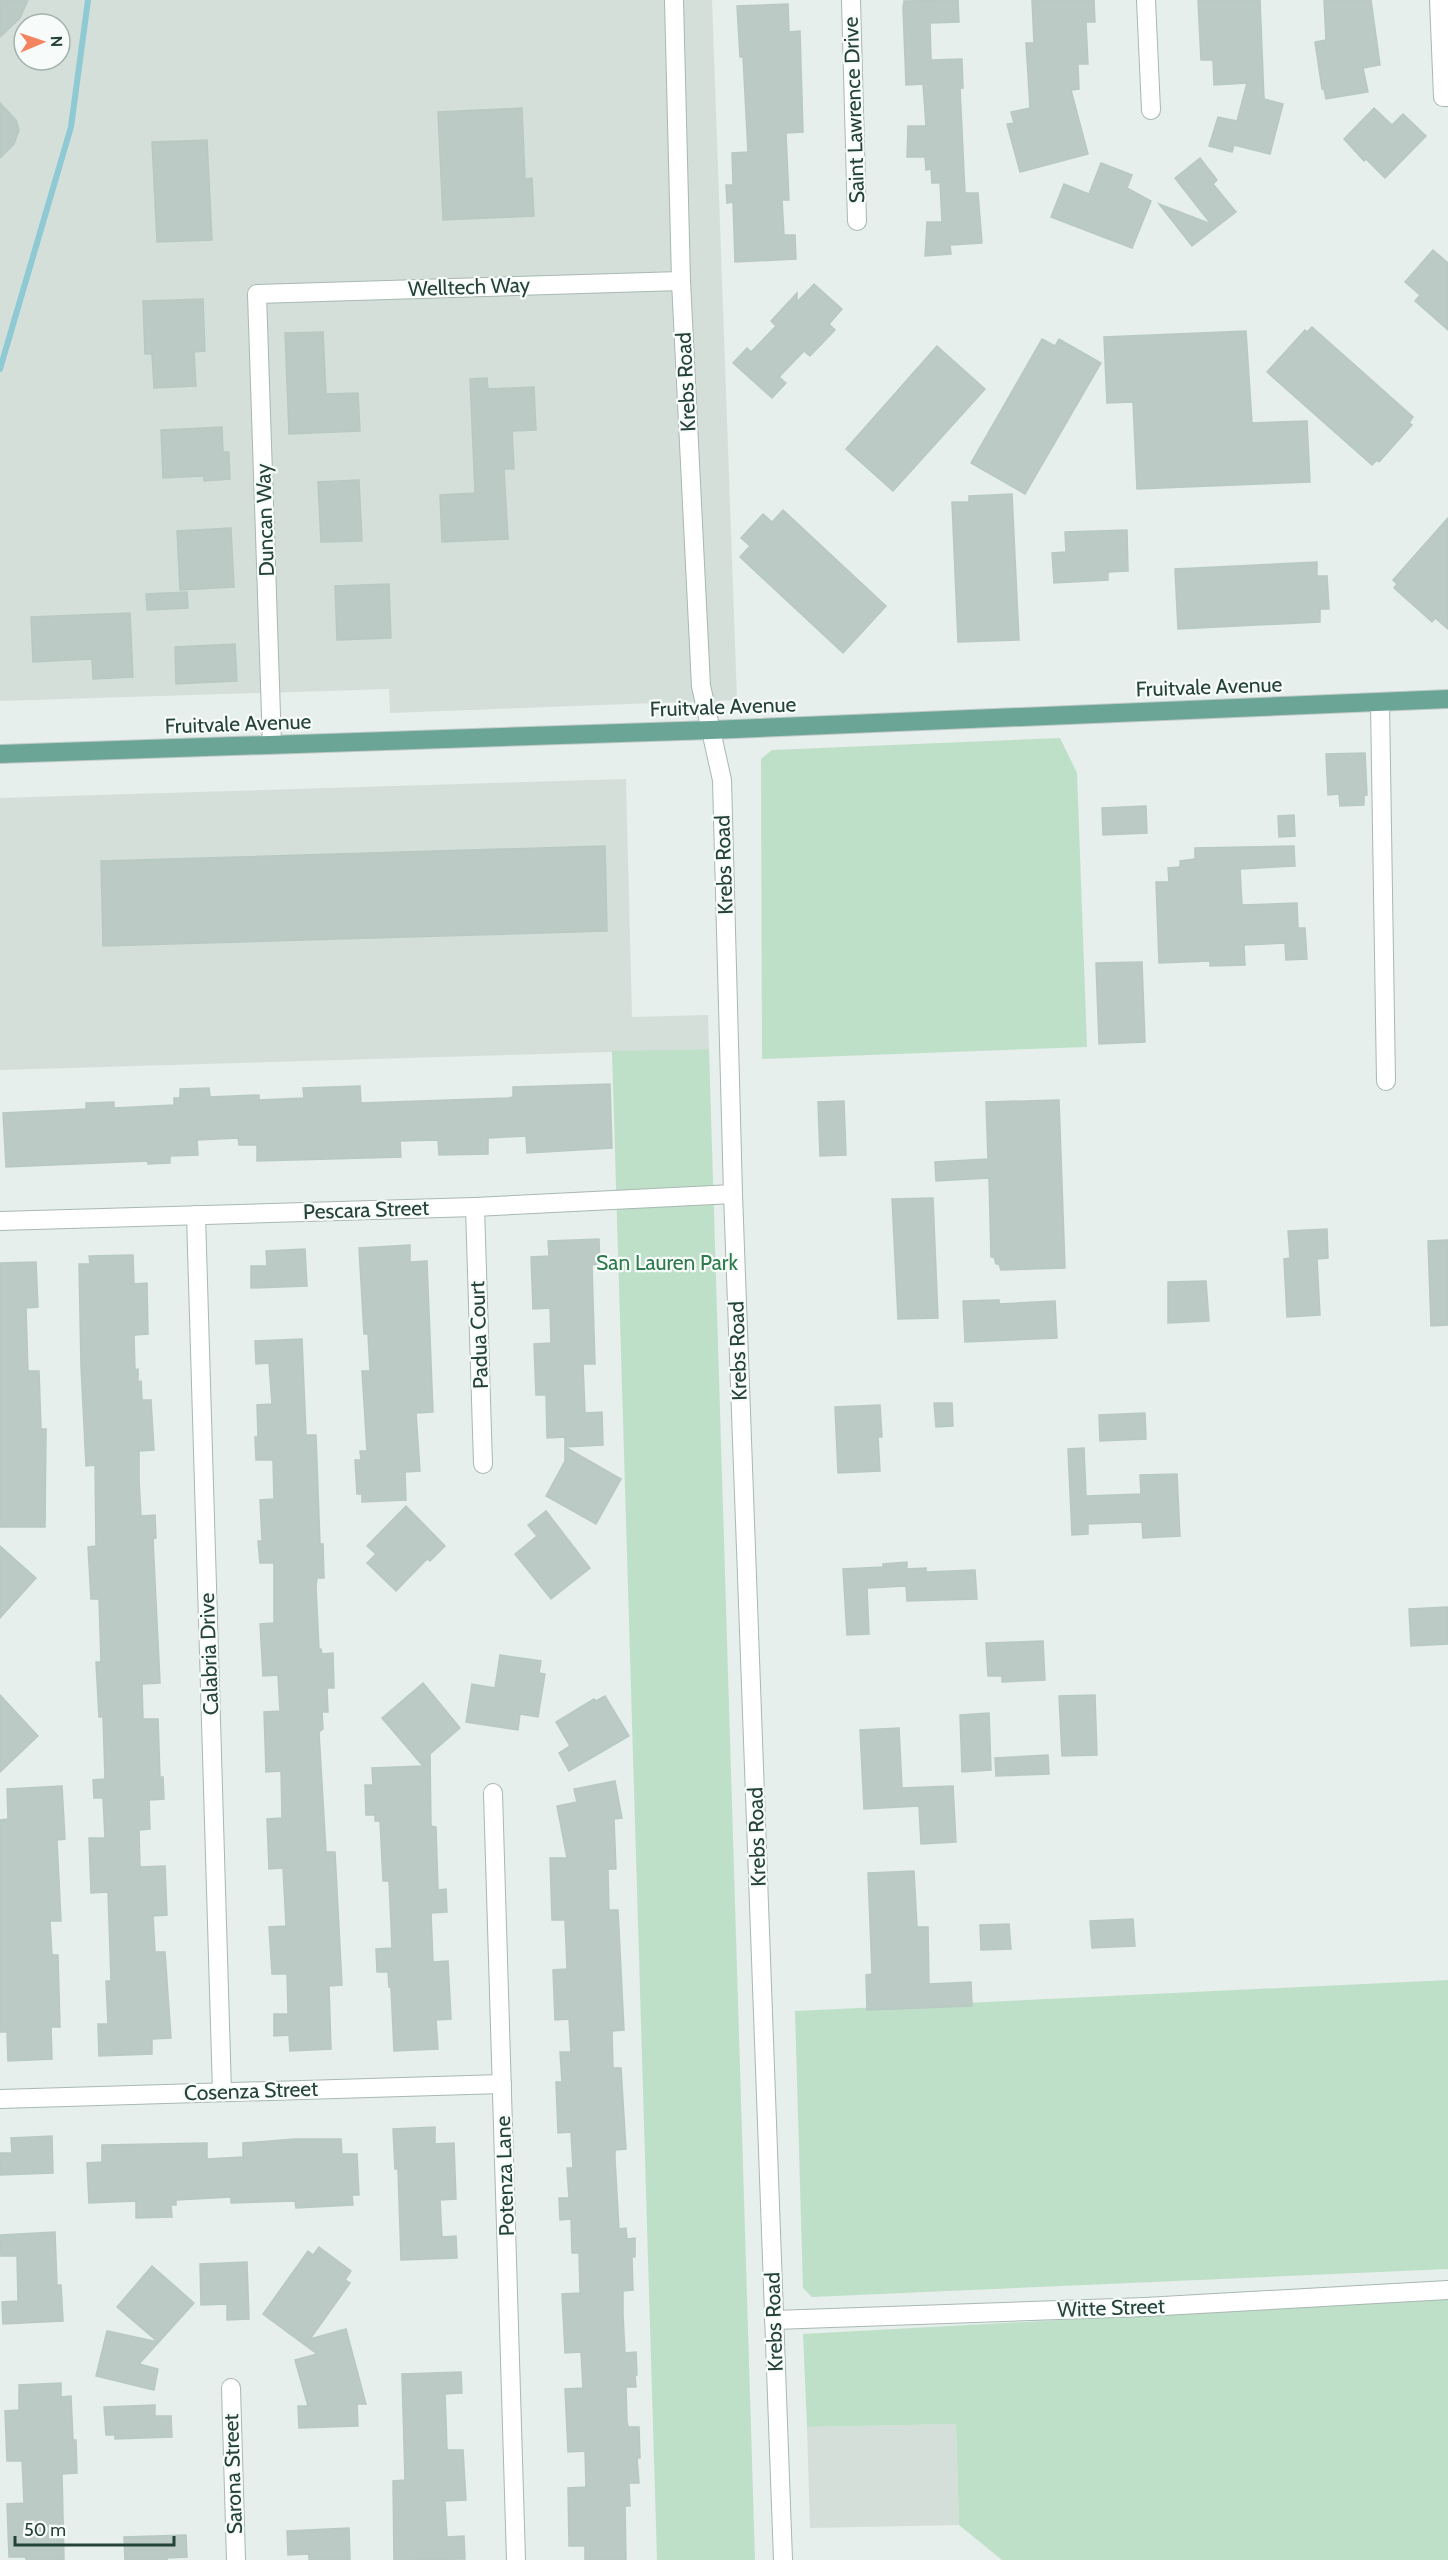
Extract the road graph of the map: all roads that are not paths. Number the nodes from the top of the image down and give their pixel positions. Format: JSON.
{"nodes":[{"id":1,"x":674,"y":0,"type":"edge"},
{"id":2,"x":851,"y":0,"type":"edge"},
{"id":3,"x":1146,"y":0,"type":"edge"},
{"id":4,"x":1439,"y":0,"type":"edge"},
{"id":5,"x":1446,"y":97,"type":"edge"},
{"id":6,"x":1151,"y":110,"type":"dead end"},
{"id":7,"x":857,"y":221,"type":"dead end"},
{"id":8,"x":681,"y":281,"type":"junction"},
{"id":9,"x":257,"y":294,"type":"joint"},
{"id":10,"x":1448,"y":699,"type":"edge"},
{"id":11,"x":1380,"y":703,"type":"junction"},
{"id":12,"x":711,"y":730,"type":"junction"},
{"id":13,"x":272,"y":746,"type":"junction"},
{"id":14,"x":0,"y":754,"type":"edge"},
{"id":15,"x":1386,"y":1081,"type":"dead end"},
{"id":16,"x":733,"y":1194,"type":"junction"},
{"id":17,"x":476,"y":1207,"type":"junction"},
{"id":18,"x":195,"y":1215,"type":"junction"},
{"id":19,"x":0,"y":1221,"type":"edge"},
{"id":20,"x":483,"y":1464,"type":"dead end"},
{"id":21,"x":493,"y":1793,"type":"dead end"},
{"id":22,"x":502,"y":2084,"type":"junction"},
{"id":23,"x":222,"y":2092,"type":"junction"},
{"id":24,"x":0,"y":2099,"type":"edge"},
{"id":25,"x":1448,"y":2290,"type":"edge"},
{"id":26,"x":774,"y":2320,"type":"junction"},
{"id":27,"x":231,"y":2388,"type":"dead end"},
{"id":28,"x":236,"y":2560,"type":"edge"},
{"id":29,"x":516,"y":2560,"type":"edge"},
{"id":30,"x":783,"y":2560,"type":"edge"}],
"edges":[{"from":1,"to":8,"type":"street","name":"Krebs Road"},
{"from":2,"to":7,"type":"street","name":"Saint Lawrence Drive"},
{"from":3,"to":6,"type":"street"},
{"from":4,"to":5,"type":"street"},
{"from":8,"to":9,"type":"street","name":"Welltech Way"},
{"from":8,"to":12,"type":"street","name":"Krebs Road"},
{"from":9,"to":13,"type":"street","name":"Duncan Way"},
{"from":10,"to":11,"type":"main road","name":"Fruitvale Avenue"},
{"from":11,"to":12,"type":"main road","name":"Fruitvale Avenue"},
{"from":11,"to":15,"type":"street"},
{"from":12,"to":13,"type":"main road","name":"Fruitvale Avenue"},
{"from":12,"to":16,"type":"street","name":"Krebs Road"},
{"from":13,"to":14,"type":"main road","name":"Fruitvale Avenue"},
{"from":16,"to":17,"type":"street","name":"Pescara Street"},
{"from":16,"to":26,"type":"street","name":"Krebs Road"},
{"from":17,"to":18,"type":"street","name":"Pescara Street"},
{"from":17,"to":20,"type":"street","name":"Padua Court"},
{"from":18,"to":19,"type":"street","name":"Pescara Street"},
{"from":18,"to":23,"type":"street","name":"Calabria Drive"},
{"from":21,"to":22,"type":"street","name":"Potenza Lane"},
{"from":22,"to":23,"type":"street","name":"Cosenza Street"},
{"from":22,"to":29,"type":"street","name":"Potenza Lane"},
{"from":23,"to":24,"type":"street","name":"Cosenza Street"},
{"from":25,"to":26,"type":"street","name":"Witte Street"},
{"from":26,"to":30,"type":"street","name":"Krebs Road"},
{"from":27,"to":28,"type":"street","name":"Sarona Street"}]}
